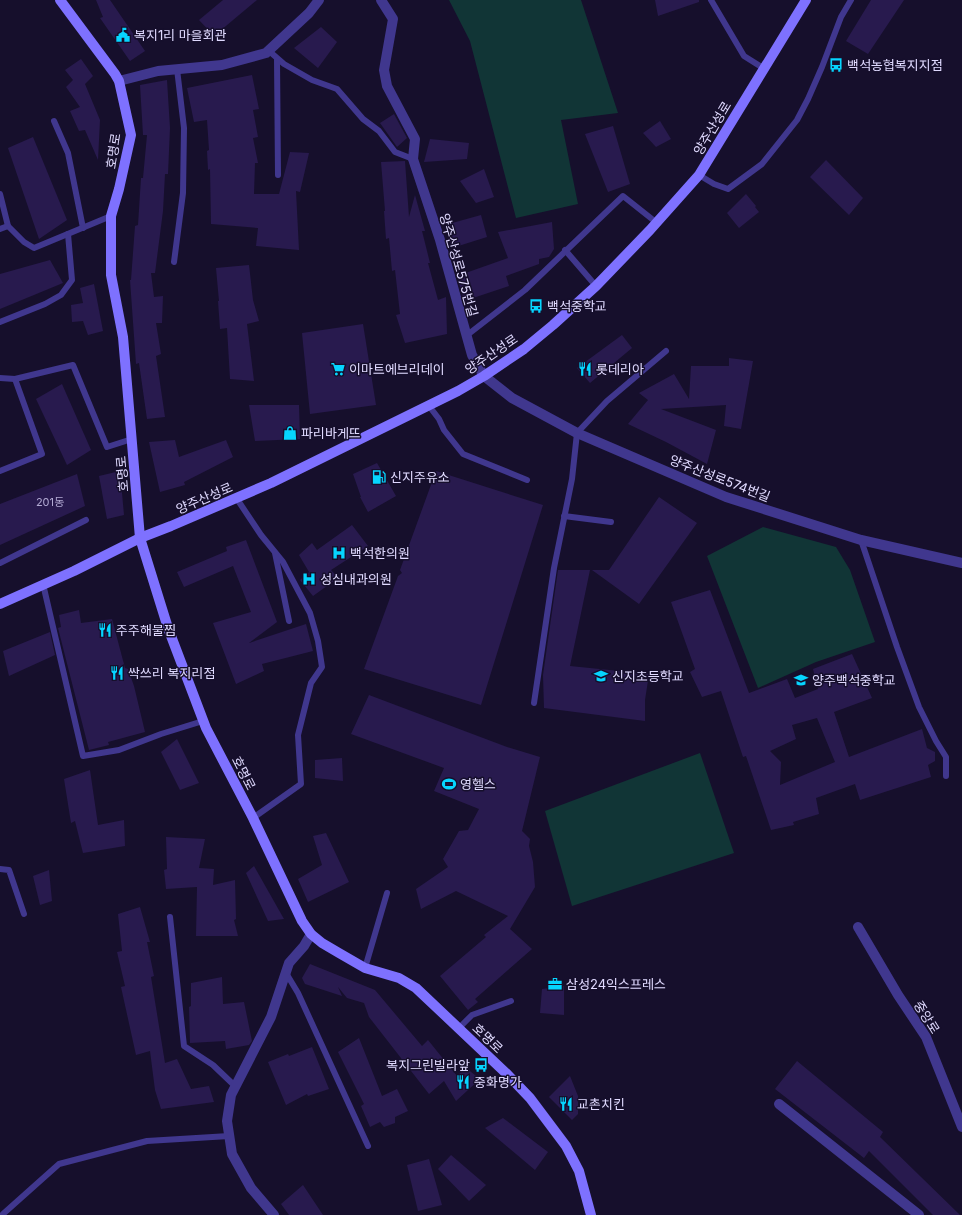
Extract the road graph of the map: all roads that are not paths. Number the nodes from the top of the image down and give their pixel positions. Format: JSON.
{"nodes":[{"id":1,"x":60,"y":0,"type":"edge"},
{"id":2,"x":319,"y":0,"type":"edge"},
{"id":3,"x":381,"y":0,"type":"edge"},
{"id":4,"x":711,"y":0,"type":"edge"},
{"id":5,"x":806,"y":0,"type":"edge"},
{"id":6,"x":851,"y":0,"type":"edge"},
{"id":7,"x":269,"y":50,"type":"junction"},
{"id":8,"x":277,"y":59,"type":"junction"},
{"id":9,"x":763,"y":68,"type":"junction"},
{"id":10,"x":177,"y":69,"type":"junction"},
{"id":11,"x":118,"y":81,"type":"junction"},
{"id":12,"x":54,"y":121,"type":"dead end"},
{"id":13,"x":413,"y":159,"type":"junction"},
{"id":14,"x":278,"y":175,"type":"dead end"},
{"id":15,"x":699,"y":175,"type":"junction"},
{"id":16,"x":0,"y":194,"type":"edge"},
{"id":17,"x":111,"y":216,"type":"junction"},
{"id":18,"x":657,"y":223,"type":"junction"},
{"id":19,"x":8,"y":226,"type":"junction"},
{"id":20,"x":83,"y":228,"type":"junction"},
{"id":21,"x":0,"y":229,"type":"edge"},
{"id":22,"x":68,"y":234,"type":"junction"},
{"id":23,"x":565,"y":250,"type":"junction"},
{"id":24,"x":174,"y":262,"type":"dead end"},
{"id":25,"x":596,"y":286,"type":"junction"},
{"id":26,"x":0,"y":322,"type":"edge"},
{"id":27,"x":466,"y":336,"type":"junction"},
{"id":28,"x":666,"y":351,"type":"dead end"},
{"id":29,"x":484,"y":376,"type":"junction"},
{"id":30,"x":0,"y":378,"type":"edge"},
{"id":31,"x":15,"y":379,"type":"junction"},
{"id":32,"x":429,"y":406,"type":"junction"},
{"id":33,"x":577,"y":433,"type":"junction"},
{"id":34,"x":132,"y":439,"type":"junction"},
{"id":35,"x":0,"y":471,"type":"edge"},
{"id":36,"x":527,"y":480,"type":"dead end"},
{"id":37,"x":237,"y":499,"type":"junction"},
{"id":38,"x":564,"y":516,"type":"junction"},
{"id":39,"x":86,"y":520,"type":"dead end"},
{"id":40,"x":611,"y":522,"type":"dead end"},
{"id":41,"x":140,"y":538,"type":"junction"},
{"id":42,"x":861,"y":540,"type":"junction"},
{"id":43,"x":274,"y":551,"type":"junction"},
{"id":44,"x":0,"y":563,"type":"edge"},
{"id":45,"x":962,"y":563,"type":"edge"},
{"id":46,"x":43,"y":584,"type":"junction"},
{"id":47,"x":0,"y":604,"type":"edge"},
{"id":48,"x":289,"y":621,"type":"dead end"},
{"id":49,"x":534,"y":703,"type":"dead end"},
{"id":50,"x":203,"y":721,"type":"junction"},
{"id":51,"x":946,"y":776,"type":"dead end"},
{"id":52,"x":252,"y":818,"type":"junction"},
{"id":53,"x":0,"y":869,"type":"edge"},
{"id":54,"x":387,"y":893,"type":"dead end"},
{"id":55,"x":24,"y":914,"type":"dead end"},
{"id":56,"x":170,"y":916,"type":"dead end"},
{"id":57,"x":858,"y":927,"type":"dead end"},
{"id":58,"x":312,"y":934,"type":"junction"},
{"id":59,"x":365,"y":968,"type":"junction"},
{"id":60,"x":286,"y":973,"type":"junction"},
{"id":61,"x":511,"y":1001,"type":"dead end"},
{"id":62,"x":459,"y":1028,"type":"junction"},
{"id":63,"x":236,"y":1087,"type":"junction"},
{"id":64,"x":779,"y":1104,"type":"dead end"},
{"id":65,"x":962,"y":1127,"type":"edge"},
{"id":66,"x":229,"y":1136,"type":"junction"},
{"id":67,"x":368,"y":1146,"type":"dead end"},
{"id":68,"x":3,"y":1214,"type":"dead end"},
{"id":69,"x":274,"y":1215,"type":"edge"},
{"id":70,"x":592,"y":1215,"type":"edge"},
{"id":71,"x":919,"y":1215,"type":"edge"}],
"edges":[{"from":1,"to":11,"type":"street","name":"호명로"},
{"from":2,"to":7,"type":"street"},
{"from":3,"to":13,"type":"street","name":"양주산성로575번길"},
{"from":4,"to":9,"type":"lane"},
{"from":5,"to":9,"type":"street","name":"양주산성로"},
{"from":6,"to":15,"type":"lane"},
{"from":7,"to":8,"type":"lane"},
{"from":7,"to":10,"type":"street"},
{"from":8,"to":13,"type":"lane"},
{"from":8,"to":14,"type":"lane"},
{"from":9,"to":15,"type":"street","name":"양주산성로"},
{"from":10,"to":11,"type":"street"},
{"from":10,"to":24,"type":"lane"},
{"from":11,"to":17,"type":"street","name":"호명로"},
{"from":12,"to":20,"type":"lane"},
{"from":13,"to":27,"type":"street","name":"양주산성로575번길"},
{"from":15,"to":18,"type":"street","name":"양주산성로"},
{"from":16,"to":19,"type":"lane"},
{"from":17,"to":20,"type":"lane"},
{"from":17,"to":34,"type":"street","name":"호명로"},
{"from":18,"to":23,"type":"lane"},
{"from":18,"to":25,"type":"street","name":"양주산성로"},
{"from":19,"to":21,"type":"lane"},
{"from":19,"to":22,"type":"lane"},
{"from":20,"to":22,"type":"lane"},
{"from":22,"to":26,"type":"lane"},
{"from":23,"to":25,"type":"lane"},
{"from":23,"to":27,"type":"lane"},
{"from":25,"to":29,"type":"street","name":"양주산성로"},
{"from":27,"to":29,"type":"street","name":"양주산성로575번길"},
{"from":28,"to":33,"type":"lane"},
{"from":29,"to":32,"type":"street","name":"양주산성로"},
{"from":29,"to":33,"type":"street","name":"양주산성로574번길"},
{"from":30,"to":31,"type":"lane"},
{"from":31,"to":34,"type":"lane"},
{"from":31,"to":35,"type":"lane"},
{"from":32,"to":36,"type":"lane"},
{"from":32,"to":37,"type":"street","name":"양주산성로"},
{"from":33,"to":38,"type":"lane"},
{"from":33,"to":42,"type":"street","name":"양주산성로574번길"},
{"from":34,"to":41,"type":"street","name":"호명로"},
{"from":37,"to":41,"type":"street","name":"양주산성로"},
{"from":37,"to":43,"type":"lane"},
{"from":38,"to":40,"type":"lane"},
{"from":38,"to":49,"type":"lane"},
{"from":39,"to":44,"type":"lane"},
{"from":41,"to":46,"type":"street","name":"양주산성로"},
{"from":41,"to":50,"type":"street","name":"호명로"},
{"from":42,"to":45,"type":"street","name":"양주산성로574번길"},
{"from":42,"to":51,"type":"lane"},
{"from":43,"to":48,"type":"lane"},
{"from":43,"to":52,"type":"lane"},
{"from":46,"to":47,"type":"street","name":"양주산성로"},
{"from":46,"to":50,"type":"lane"},
{"from":50,"to":52,"type":"street","name":"호명로"},
{"from":52,"to":58,"type":"street","name":"호명로"},
{"from":53,"to":55,"type":"lane"},
{"from":54,"to":59,"type":"lane"},
{"from":56,"to":63,"type":"lane"},
{"from":57,"to":65,"type":"street","name":"중앙로"},
{"from":58,"to":59,"type":"street","name":"호명로"},
{"from":58,"to":60,"type":"street"},
{"from":59,"to":62,"type":"street","name":"호명로"},
{"from":60,"to":63,"type":"street"},
{"from":60,"to":67,"type":"lane"},
{"from":61,"to":62,"type":"lane"},
{"from":62,"to":70,"type":"street","name":"호명로"},
{"from":63,"to":66,"type":"street"},
{"from":64,"to":71,"type":"street"},
{"from":66,"to":68,"type":"lane"},
{"from":66,"to":69,"type":"street"}]}
